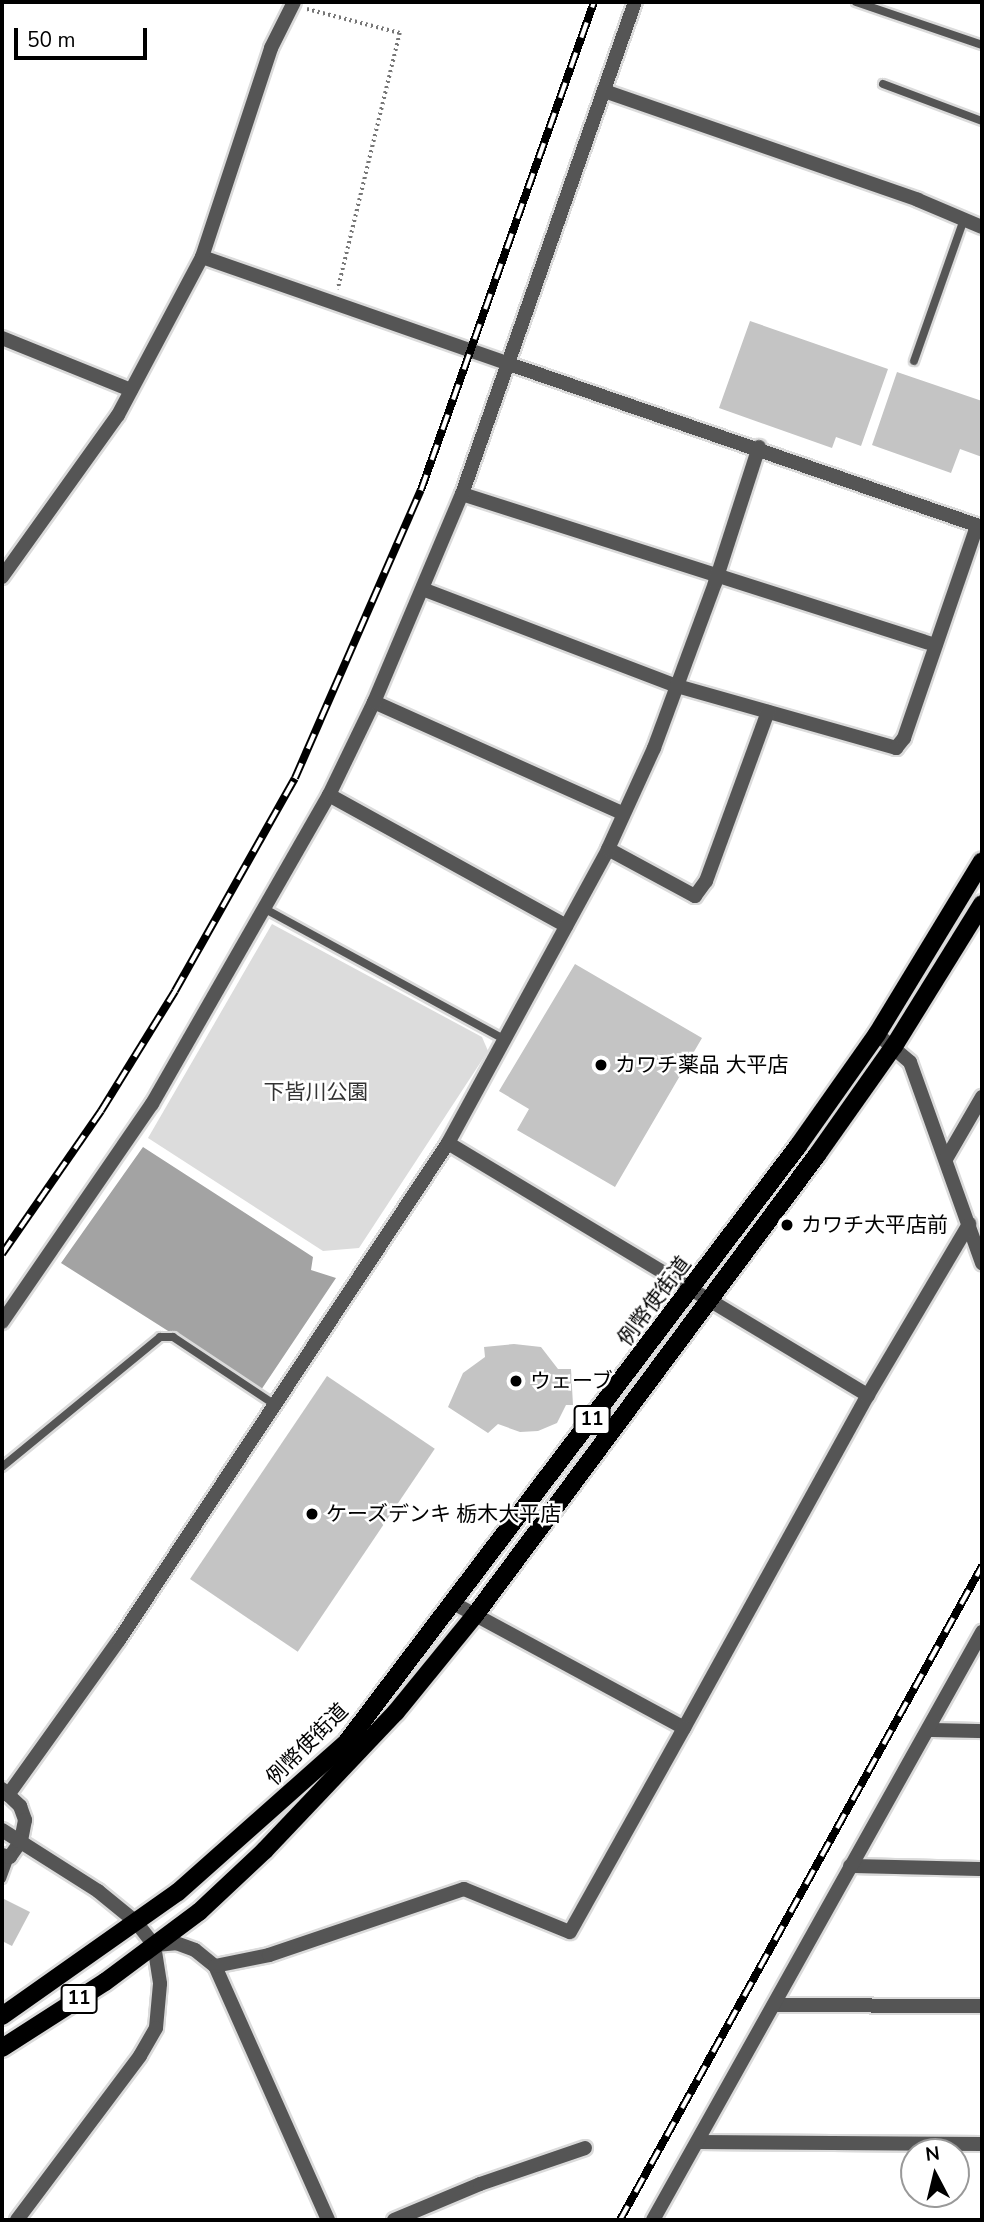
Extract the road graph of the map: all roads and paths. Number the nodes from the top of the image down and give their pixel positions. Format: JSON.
{"nodes":[{"id":1,"x":635,"y":2,"type":"edge"},
{"id":2,"x":856,"y":2,"type":"edge"},
{"id":3,"x":293,"y":3,"type":"edge"},
{"id":4,"x":982,"y":45,"type":"edge"},
{"id":5,"x":883,"y":84,"type":"dead end"},
{"id":6,"x":604,"y":90,"type":"junction"},
{"id":7,"x":982,"y":121,"type":"edge"},
{"id":8,"x":964,"y":219,"type":"junction"},
{"id":9,"x":982,"y":227,"type":"edge"},
{"id":10,"x":202,"y":257,"type":"junction"},
{"id":11,"x":335,"y":302,"type":"junction"},
{"id":12,"x":2,"y":338,"type":"edge"},
{"id":13,"x":914,"y":361,"type":"dead end"},
{"id":14,"x":509,"y":364,"type":"junction"},
{"id":15,"x":131,"y":390,"type":"junction"},
{"id":16,"x":759,"y":447,"type":"junction"},
{"id":17,"x":462,"y":494,"type":"junction"},
{"id":18,"x":980,"y":526,"type":"edge"},
{"id":19,"x":2,"y":577,"type":"edge"},
{"id":20,"x":717,"y":578,"type":"junction"},
{"id":21,"x":425,"y":590,"type":"junction"},
{"id":22,"x":936,"y":645,"type":"junction"},
{"id":23,"x":677,"y":686,"type":"junction"},
{"id":24,"x":374,"y":702,"type":"junction"},
{"id":25,"x":768,"y":712,"type":"junction"},
{"id":26,"x":329,"y":795,"type":"junction"},
{"id":27,"x":622,"y":813,"type":"junction"},
{"id":28,"x":608,"y":849,"type":"junction"},
{"id":29,"x":982,"y":862,"type":"edge"},
{"id":30,"x":982,"y":904,"type":"edge"},
{"id":31,"x":265,"y":909,"type":"junction"},
{"id":32,"x":566,"y":926,"type":"junction"},
{"id":33,"x":877,"y":1034,"type":"junction"},
{"id":34,"x":505,"y":1040,"type":"junction"},
{"id":35,"x":894,"y":1046,"type":"junction"},
{"id":36,"x":982,"y":1097,"type":"edge"},
{"id":37,"x":449,"y":1143,"type":"junction"},
{"id":38,"x":946,"y":1159,"type":"junction"},
{"id":39,"x":969,"y":1224,"type":"junction"},
{"id":40,"x":982,"y":1263,"type":"edge"},
{"id":41,"x":691,"y":1289,"type":"junction"},
{"id":42,"x":709,"y":1301,"type":"junction"},
{"id":43,"x":2,"y":1322,"type":"edge"},
{"id":44,"x":868,"y":1395,"type":"junction"},
{"id":45,"x":274,"y":1404,"type":"junction"},
{"id":46,"x":2,"y":1467,"type":"edge"},
{"id":47,"x":455,"y":1604,"type":"junction"},
{"id":48,"x":475,"y":1615,"type":"junction"},
{"id":49,"x":982,"y":1632,"type":"edge"},
{"id":50,"x":684,"y":1728,"type":"junction"},
{"id":51,"x":928,"y":1730,"type":"junction"},
{"id":52,"x":982,"y":1731,"type":"edge"},
{"id":53,"x":5,"y":1792,"type":"edge"},
{"id":54,"x":2,"y":1830,"type":"edge"},
{"id":55,"x":21,"y":1841,"type":"junction"},
{"id":56,"x":6,"y":1856,"type":"edge"},
{"id":57,"x":850,"y":1866,"type":"junction"},
{"id":58,"x":982,"y":1868,"type":"edge"},
{"id":59,"x":2,"y":1879,"type":"edge"},
{"id":60,"x":136,"y":1922,"type":"junction"},
{"id":61,"x":154,"y":1945,"type":"junction"},
{"id":62,"x":215,"y":1966,"type":"junction"},
{"id":63,"x":774,"y":2005,"type":"junction"},
{"id":64,"x":982,"y":2006,"type":"edge"},
{"id":65,"x":2,"y":2016,"type":"edge"},
{"id":66,"x":2,"y":2048,"type":"edge"},
{"id":67,"x":698,"y":2142,"type":"junction"},
{"id":68,"x":982,"y":2144,"type":"edge"},
{"id":69,"x":585,"y":2148,"type":"dead end"},
{"id":70,"x":17,"y":2220,"type":"edge"},
{"id":71,"x":328,"y":2220,"type":"edge"},
{"id":72,"x":394,"y":2220,"type":"edge"},
{"id":73,"x":653,"y":2220,"type":"edge"}],
"edges":[{"from":1,"to":6,"type":"street"},
{"from":2,"to":4,"type":"lane"},
{"from":3,"to":10,"type":"street"},
{"from":3,"to":11,"type":"path"},
{"from":5,"to":7,"type":"lane"},
{"from":6,"to":8,"type":"street"},
{"from":6,"to":14,"type":"street"},
{"from":8,"to":9,"type":"street"},
{"from":8,"to":13,"type":"lane"},
{"from":10,"to":11,"type":"street"},
{"from":10,"to":15,"type":"street"},
{"from":11,"to":14,"type":"street"},
{"from":12,"to":15,"type":"street"},
{"from":14,"to":16,"type":"street"},
{"from":14,"to":17,"type":"street"},
{"from":15,"to":19,"type":"street"},
{"from":16,"to":18,"type":"street"},
{"from":16,"to":20,"type":"street"},
{"from":17,"to":20,"type":"street"},
{"from":17,"to":21,"type":"street"},
{"from":18,"to":22,"type":"street"},
{"from":20,"to":22,"type":"street"},
{"from":20,"to":23,"type":"street"},
{"from":21,"to":23,"type":"street"},
{"from":21,"to":24,"type":"street"},
{"from":22,"to":25,"type":"street"},
{"from":23,"to":25,"type":"street"},
{"from":23,"to":27,"type":"street"},
{"from":24,"to":26,"type":"street"},
{"from":24,"to":27,"type":"street"},
{"from":25,"to":28,"type":"street"},
{"from":26,"to":31,"type":"street"},
{"from":26,"to":32,"type":"street"},
{"from":27,"to":28,"type":"street"},
{"from":28,"to":32,"type":"street"},
{"from":29,"to":33,"type":"main road","name":"例幣使街道","number":"11"},
{"from":30,"to":35,"type":"main road","name":"例幣使街道","number":"11"},
{"from":31,"to":34,"type":"lane"},
{"from":31,"to":43,"type":"street"},
{"from":32,"to":34,"type":"street"},
{"from":33,"to":35,"type":"street"},
{"from":33,"to":41,"type":"main road","name":"例幣使街道","number":"11"},
{"from":34,"to":37,"type":"street"},
{"from":35,"to":38,"type":"street"},
{"from":35,"to":42,"type":"main road","name":"例幣使街道","number":"11"},
{"from":36,"to":38,"type":"street"},
{"from":37,"to":41,"type":"street"},
{"from":37,"to":45,"type":"street"},
{"from":38,"to":39,"type":"street"},
{"from":39,"to":40,"type":"street"},
{"from":39,"to":44,"type":"street"},
{"from":41,"to":42,"type":"street"},
{"from":41,"to":47,"type":"main road","name":"例幣使街道","number":"11"},
{"from":42,"to":44,"type":"street"},
{"from":42,"to":48,"type":"main road","name":"例幣使街道","number":"11"},
{"from":44,"to":50,"type":"street"},
{"from":45,"to":46,"type":"lane"},
{"from":45,"to":53,"type":"street"},
{"from":47,"to":48,"type":"street"},
{"from":47,"to":60,"type":"main road","name":"例幣使街道","number":"11"},
{"from":48,"to":50,"type":"street"},
{"from":48,"to":61,"type":"main road","name":"例幣使街道","number":"11"},
{"from":49,"to":51,"type":"street"},
{"from":50,"to":62,"type":"street"},
{"from":51,"to":52,"type":"street"},
{"from":51,"to":57,"type":"street"},
{"from":53,"to":55,"type":"street"},
{"from":54,"to":55,"type":"street"},
{"from":55,"to":56,"type":"street"},
{"from":55,"to":60,"type":"street"},
{"from":56,"to":59,"type":"lane"},
{"from":57,"to":58,"type":"street"},
{"from":57,"to":63,"type":"street"},
{"from":60,"to":61,"type":"street"},
{"from":60,"to":65,"type":"main road","number":"11"},
{"from":61,"to":62,"type":"street"},
{"from":61,"to":66,"type":"main road","number":"11"},
{"from":61,"to":70,"type":"street"},
{"from":62,"to":71,"type":"street"},
{"from":63,"to":64,"type":"street"},
{"from":63,"to":67,"type":"street"},
{"from":67,"to":68,"type":"street"},
{"from":67,"to":73,"type":"street"},
{"from":69,"to":72,"type":"street"}]}
